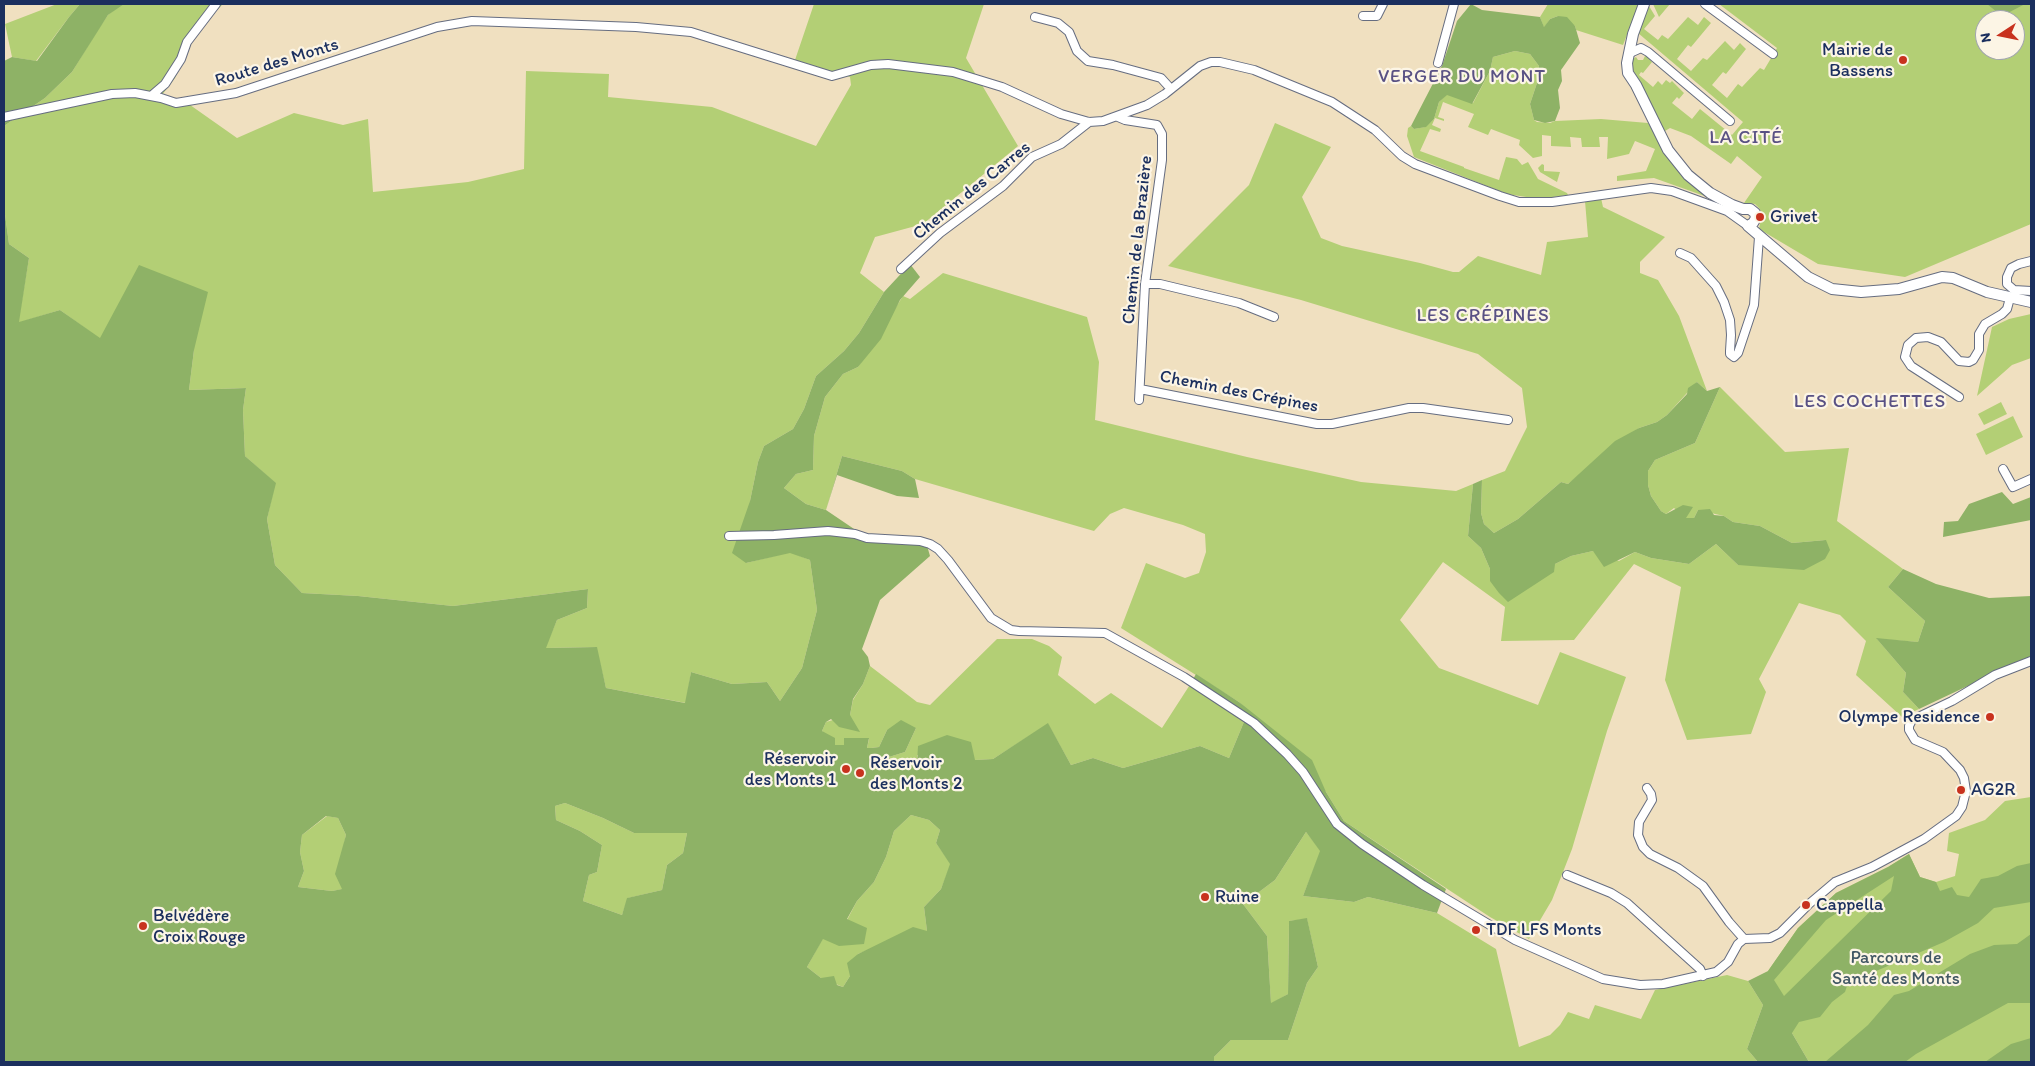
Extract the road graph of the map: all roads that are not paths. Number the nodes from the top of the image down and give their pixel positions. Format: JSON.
{"nodes":[{"id":1,"x":216,"y":4,"type":"edge"},
{"id":2,"x":1383,"y":4,"type":"edge"},
{"id":3,"x":1454,"y":4,"type":"edge"},
{"id":4,"x":1644,"y":4,"type":"edge"},
{"id":5,"x":1705,"y":4,"type":"edge"},
{"id":6,"x":1362,"y":16,"type":"dead end"},
{"id":7,"x":1035,"y":17,"type":"dead end"},
{"id":8,"x":1630,"y":53,"type":"junction"},
{"id":9,"x":1773,"y":54,"type":"dead end"},
{"id":10,"x":1438,"y":63,"type":"dead end"},
{"id":11,"x":1171,"y":89,"type":"junction"},
{"id":12,"x":151,"y":96,"type":"junction"},
{"id":13,"x":4,"y":117,"type":"edge"},
{"id":14,"x":1118,"y":117,"type":"junction"},
{"id":15,"x":1730,"y":121,"type":"dead end"},
{"id":16,"x":1089,"y":122,"type":"junction"},
{"id":17,"x":1748,"y":226,"type":"junction"},
{"id":18,"x":1759,"y":237,"type":"junction"},
{"id":19,"x":1680,"y":253,"type":"dead end"},
{"id":20,"x":2031,"y":261,"type":"edge"},
{"id":21,"x":901,"y":269,"type":"dead end"},
{"id":22,"x":1145,"y":284,"type":"junction"},
{"id":23,"x":2031,"y":291,"type":"edge"},
{"id":24,"x":2010,"y":298,"type":"junction"},
{"id":25,"x":2031,"y":302,"type":"edge"},
{"id":26,"x":1274,"y":317,"type":"dead end"},
{"id":27,"x":1140,"y":389,"type":"junction"},
{"id":28,"x":1959,"y":397,"type":"dead end"},
{"id":29,"x":1138,"y":400,"type":"dead end"},
{"id":30,"x":1508,"y":420,"type":"dead end"},
{"id":31,"x":2003,"y":469,"type":"dead end"},
{"id":32,"x":2031,"y":479,"type":"edge"},
{"id":33,"x":729,"y":536,"type":"dead end"},
{"id":34,"x":2031,"y":661,"type":"edge"},
{"id":35,"x":1647,"y":788,"type":"dead end"},
{"id":36,"x":1568,"y":875,"type":"dead end"},
{"id":37,"x":1744,"y":939,"type":"junction"},
{"id":38,"x":1703,"y":976,"type":"junction"}],
"edges":[{"from":1,"to":12,"type":"street"},
{"from":2,"to":6,"type":"street"},
{"from":3,"to":10,"type":"street"},
{"from":4,"to":8,"type":"street"},
{"from":5,"to":9,"type":"street"},
{"from":7,"to":11,"type":"street"},
{"from":8,"to":15,"type":"street"},
{"from":8,"to":17,"type":"street"},
{"from":11,"to":14,"type":"street"},
{"from":11,"to":17,"type":"street"},
{"from":12,"to":13,"type":"street","name":"Route des Monts"},
{"from":12,"to":16,"type":"street","name":"Route des Monts"},
{"from":14,"to":16,"type":"street"},
{"from":14,"to":22,"type":"street","name":"Chemin de la Brazière"},
{"from":16,"to":21,"type":"street","name":"Chemin des Carres"},
{"from":17,"to":18,"type":"street"},
{"from":18,"to":19,"type":"street"},
{"from":18,"to":24,"type":"street"},
{"from":20,"to":23,"type":"street"},
{"from":22,"to":26,"type":"street"},
{"from":22,"to":27,"type":"street","name":"Chemin de la Brazière"},
{"from":24,"to":25,"type":"street"},
{"from":24,"to":28,"type":"street"},
{"from":27,"to":29,"type":"street","name":"Chemin de la Brazière"},
{"from":27,"to":30,"type":"street","name":"Chemin des Crépines"},
{"from":31,"to":32,"type":"street"},
{"from":33,"to":38,"type":"street"},
{"from":34,"to":37,"type":"street"},
{"from":35,"to":37,"type":"street"},
{"from":36,"to":38,"type":"street"},
{"from":37,"to":38,"type":"street"}]}
